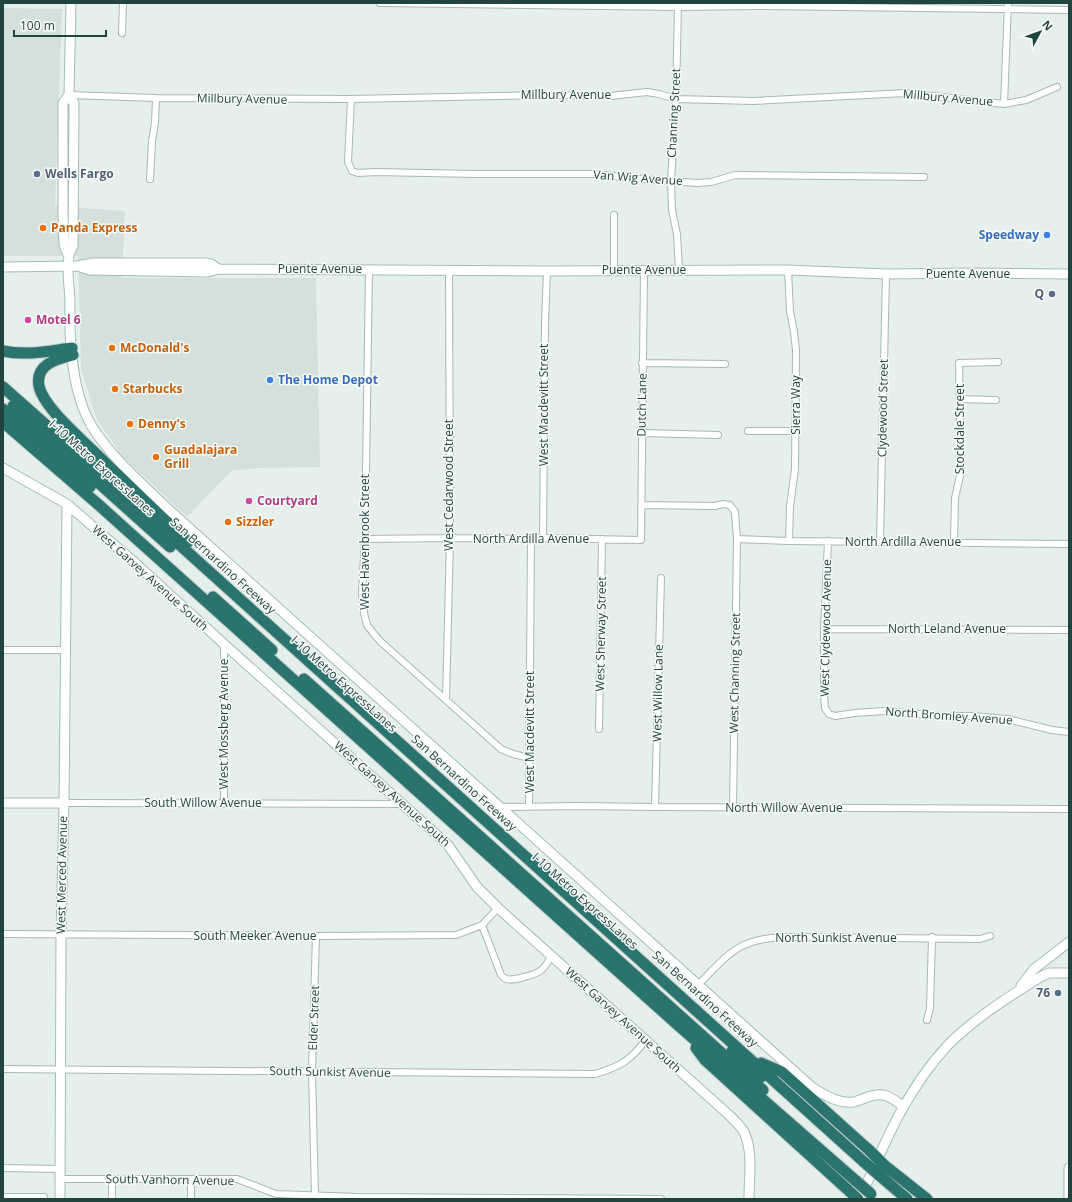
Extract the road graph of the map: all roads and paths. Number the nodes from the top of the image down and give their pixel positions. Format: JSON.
{"nodes":[{"id":1,"x":71,"y":3,"type":"edge"},
{"id":2,"x":123,"y":3,"type":"edge"},
{"id":3,"x":380,"y":3,"type":"edge"},
{"id":4,"x":427,"y":3,"type":"edge"},
{"id":5,"x":1008,"y":3,"type":"edge"},
{"id":6,"x":531,"y":4,"type":"edge"},
{"id":7,"x":761,"y":4,"type":"edge"},
{"id":8,"x":677,"y":5,"type":"edge"},
{"id":9,"x":906,"y":6,"type":"edge"},
{"id":10,"x":1008,"y":10,"type":"junction"},
{"id":11,"x":1069,"y":10,"type":"edge"},
{"id":12,"x":122,"y":33,"type":"dead end"},
{"id":13,"x":1057,"y":87,"type":"dead end"},
{"id":14,"x":69,"y":94,"type":"junction"},
{"id":15,"x":156,"y":98,"type":"junction"},
{"id":16,"x":676,"y":99,"type":"junction"},
{"id":17,"x":351,"y":100,"type":"junction"},
{"id":18,"x":1004,"y":104,"type":"junction"},
{"id":19,"x":924,"y":177,"type":"dead end"},
{"id":20,"x":150,"y":180,"type":"dead end"},
{"id":21,"x":671,"y":181,"type":"junction"},
{"id":22,"x":614,"y":215,"type":"dead end"},
{"id":23,"x":71,"y":263,"type":"junction"},
{"id":24,"x":3,"y":267,"type":"edge"},
{"id":25,"x":369,"y":270,"type":"junction"},
{"id":26,"x":449,"y":270,"type":"junction"},
{"id":27,"x":614,"y":270,"type":"junction"},
{"id":28,"x":644,"y":270,"type":"junction"},
{"id":29,"x":679,"y":270,"type":"junction"},
{"id":30,"x":788,"y":270,"type":"junction"},
{"id":31,"x":547,"y":271,"type":"junction"},
{"id":32,"x":886,"y":274,"type":"junction"},
{"id":33,"x":1069,"y":274,"type":"edge"},
{"id":34,"x":3,"y":351,"type":"edge"},
{"id":35,"x":72,"y":351,"type":"junction"},
{"id":36,"x":998,"y":362,"type":"dead end"},
{"id":37,"x":642,"y":363,"type":"junction"},
{"id":38,"x":725,"y":364,"type":"dead end"},
{"id":39,"x":3,"y":387,"type":"edge"},
{"id":40,"x":3,"y":397,"type":"edge"},
{"id":41,"x":960,"y":399,"type":"junction"},
{"id":42,"x":996,"y":400,"type":"dead end"},
{"id":43,"x":3,"y":409,"type":"edge"},
{"id":44,"x":3,"y":422,"type":"edge"},
{"id":45,"x":3,"y":430,"type":"edge"},
{"id":46,"x":748,"y":430,"type":"dead end"},
{"id":47,"x":796,"y":431,"type":"junction"},
{"id":48,"x":642,"y":433,"type":"junction"},
{"id":49,"x":718,"y":434,"type":"dead end"},
{"id":50,"x":3,"y":468,"type":"edge"},
{"id":51,"x":72,"y":481,"type":"junction"},
{"id":52,"x":66,"y":504,"type":"junction"},
{"id":53,"x":641,"y":505,"type":"junction"},
{"id":54,"x":450,"y":538,"type":"junction"},
{"id":55,"x":543,"y":538,"type":"junction"},
{"id":56,"x":365,"y":539,"type":"junction"},
{"id":57,"x":531,"y":539,"type":"junction"},
{"id":58,"x":602,"y":539,"type":"junction"},
{"id":59,"x":737,"y":539,"type":"junction"},
{"id":60,"x":641,"y":540,"type":"joint"},
{"id":61,"x":790,"y":540,"type":"junction"},
{"id":62,"x":828,"y":541,"type":"junction"},
{"id":63,"x":880,"y":542,"type":"junction"},
{"id":64,"x":954,"y":542,"type":"junction"},
{"id":65,"x":1069,"y":544,"type":"edge"},
{"id":66,"x":214,"y":576,"type":"junction"},
{"id":67,"x":661,"y":578,"type":"dead end"},
{"id":68,"x":824,"y":628,"type":"junction"},
{"id":69,"x":1069,"y":630,"type":"edge"},
{"id":70,"x":224,"y":644,"type":"junction"},
{"id":71,"x":3,"y":650,"type":"edge"},
{"id":72,"x":65,"y":650,"type":"junction"},
{"id":73,"x":446,"y":700,"type":"junction"},
{"id":74,"x":829,"y":714,"type":"joint"},
{"id":75,"x":599,"y":729,"type":"dead end"},
{"id":76,"x":1069,"y":732,"type":"edge"},
{"id":77,"x":530,"y":758,"type":"junction"},
{"id":78,"x":3,"y":802,"type":"edge"},
{"id":79,"x":64,"y":803,"type":"junction"},
{"id":80,"x":224,"y":804,"type":"junction"},
{"id":81,"x":404,"y":804,"type":"junction"},
{"id":82,"x":529,"y":805,"type":"junction"},
{"id":83,"x":500,"y":807,"type":"junction"},
{"id":84,"x":655,"y":807,"type":"junction"},
{"id":85,"x":732,"y":807,"type":"junction"},
{"id":86,"x":1069,"y":809,"type":"edge"},
{"id":87,"x":498,"y":908,"type":"junction"},
{"id":88,"x":482,"y":925,"type":"junction"},
{"id":89,"x":3,"y":934,"type":"edge"},
{"id":90,"x":61,"y":934,"type":"junction"},
{"id":91,"x":316,"y":936,"type":"junction"},
{"id":92,"x":990,"y":936,"type":"dead end"},
{"id":93,"x":932,"y":938,"type":"junction"},
{"id":94,"x":1069,"y":942,"type":"edge"},
{"id":95,"x":551,"y":956,"type":"junction"},
{"id":96,"x":1069,"y":973,"type":"edge"},
{"id":97,"x":698,"y":985,"type":"junction"},
{"id":98,"x":1018,"y":991,"type":"junction"},
{"id":99,"x":927,"y":1020,"type":"dead end"},
{"id":100,"x":680,"y":1027,"type":"junction"},
{"id":101,"x":646,"y":1041,"type":"junction"},
{"id":102,"x":752,"y":1059,"type":"junction"},
{"id":103,"x":3,"y":1069,"type":"edge"},
{"id":104,"x":61,"y":1069,"type":"junction"},
{"id":105,"x":312,"y":1072,"type":"junction"},
{"id":106,"x":903,"y":1106,"type":"junction"},
{"id":107,"x":830,"y":1131,"type":"junction"},
{"id":108,"x":816,"y":1147,"type":"junction"},
{"id":109,"x":3,"y":1168,"type":"edge"},
{"id":110,"x":1069,"y":1168,"type":"edge"},
{"id":111,"x":60,"y":1169,"type":"junction"},
{"id":112,"x":882,"y":1170,"type":"junction"},
{"id":113,"x":191,"y":1178,"type":"junction"},
{"id":114,"x":60,"y":1179,"type":"junction"},
{"id":115,"x":112,"y":1179,"type":"junction"},
{"id":116,"x":314,"y":1195,"type":"junction"},
{"id":117,"x":276,"y":1196,"type":"edge"},
{"id":118,"x":3,"y":1197,"type":"edge"},
{"id":119,"x":857,"y":1197,"type":"edge"},
{"id":120,"x":874,"y":1197,"type":"edge"},
{"id":121,"x":27,"y":1198,"type":"edge"},
{"id":122,"x":44,"y":1198,"type":"dead end"},
{"id":123,"x":358,"y":1198,"type":"edge"},
{"id":124,"x":60,"y":1199,"type":"edge"},
{"id":125,"x":112,"y":1199,"type":"edge"},
{"id":126,"x":191,"y":1199,"type":"edge"},
{"id":127,"x":619,"y":1199,"type":"edge"},
{"id":128,"x":661,"y":1199,"type":"edge"},
{"id":129,"x":749,"y":1199,"type":"edge"},
{"id":130,"x":906,"y":1199,"type":"edge"},
{"id":131,"x":927,"y":1199,"type":"edge"},
{"id":132,"x":1069,"y":1199,"type":"edge"}],
"edges":[{"from":1,"to":14,"type":"street"},
{"from":2,"to":12,"type":"street"},
{"from":3,"to":4,"type":"street"},
{"from":4,"to":6,"type":"street"},
{"from":5,"to":10,"type":"street"},
{"from":6,"to":8,"type":"street"},
{"from":7,"to":8,"type":"street"},
{"from":7,"to":9,"type":"street"},
{"from":8,"to":16,"type":"street","name":"Channing Street"},
{"from":9,"to":10,"type":"street"},
{"from":10,"to":11,"type":"street"},
{"from":10,"to":18,"type":"street"},
{"from":13,"to":18,"type":"street","name":"Millbury Avenue"},
{"from":14,"to":15,"type":"street","name":"Millbury Avenue"},
{"from":14,"to":23,"type":"street"},
{"from":15,"to":17,"type":"street","name":"Millbury Avenue"},
{"from":15,"to":20,"type":"street"},
{"from":16,"to":17,"type":"street","name":"Millbury Avenue"},
{"from":16,"to":18,"type":"street","name":"Millbury Avenue"},
{"from":16,"to":21,"type":"street","name":"Channing Street"},
{"from":17,"to":21,"type":"street","name":"Van Wig Avenue"},
{"from":19,"to":21,"type":"street","name":"Van Wig Avenue"},
{"from":21,"to":29,"type":"street","name":"Channing Street"},
{"from":22,"to":27,"type":"street"},
{"from":23,"to":24,"type":"street","name":"Puente Avenue"},
{"from":23,"to":25,"type":"street","name":"Puente Avenue"},
{"from":23,"to":35,"type":"street"},
{"from":25,"to":26,"type":"street","name":"Puente Avenue"},
{"from":25,"to":56,"type":"street","name":"West Havenbrook Street"},
{"from":26,"to":31,"type":"street","name":"Puente Avenue"},
{"from":26,"to":54,"type":"street","name":"West Cedarwood Street"},
{"from":27,"to":28,"type":"street","name":"Puente Avenue"},
{"from":27,"to":31,"type":"street","name":"Puente Avenue"},
{"from":28,"to":29,"type":"street","name":"Puente Avenue"},
{"from":28,"to":37,"type":"street","name":"Dutch Lane"},
{"from":29,"to":30,"type":"street","name":"Puente Avenue"},
{"from":30,"to":32,"type":"street","name":"Puente Avenue"},
{"from":30,"to":47,"type":"street","name":"Sierra Way"},
{"from":31,"to":55,"type":"street","name":"West Macdevitt Street"},
{"from":32,"to":33,"type":"street","name":"Puente Avenue"},
{"from":32,"to":63,"type":"street","name":"Clydewood Street"},
{"from":34,"to":35,"type":"highway"},
{"from":35,"to":66,"type":"highway"},
{"from":35,"to":83,"type":"street"},
{"from":36,"to":41,"type":"street","name":"Stockdale Street"},
{"from":37,"to":38,"type":"street"},
{"from":37,"to":48,"type":"street","name":"Dutch Lane"},
{"from":39,"to":66,"type":"highway","name":"San Bernardino Freeway"},
{"from":40,"to":107,"type":"highway","name":"I-10 Metro ExpressLanes"},
{"from":41,"to":42,"type":"street"},
{"from":41,"to":64,"type":"street","name":"Stockdale Street"},
{"from":43,"to":108,"type":"highway","name":"I-10 Metro ExpressLanes"},
{"from":44,"to":51,"type":"highway"},
{"from":45,"to":51,"type":"highway"},
{"from":46,"to":47,"type":"street"},
{"from":47,"to":61,"type":"street","name":"Sierra Way"},
{"from":48,"to":49,"type":"street"},
{"from":48,"to":53,"type":"street","name":"Dutch Lane"},
{"from":50,"to":52,"type":"street","name":"West Garvey Avenue South"},
{"from":51,"to":100,"type":"highway"},
{"from":52,"to":70,"type":"street","name":"West Garvey Avenue South"},
{"from":52,"to":72,"type":"street","name":"West Merced Avenue"},
{"from":53,"to":59,"type":"street"},
{"from":53,"to":60,"type":"street","name":"Dutch Lane"},
{"from":54,"to":56,"type":"street","name":"North Ardilla Avenue"},
{"from":54,"to":57,"type":"street","name":"North Ardilla Avenue"},
{"from":54,"to":73,"type":"street","name":"West Cedarwood Street"},
{"from":55,"to":57,"type":"street","name":"North Ardilla Avenue"},
{"from":55,"to":58,"type":"street","name":"North Ardilla Avenue"},
{"from":56,"to":73,"type":"street","name":"West Havenbrook Street"},
{"from":57,"to":77,"type":"street","name":"West Macdevitt Street"},
{"from":58,"to":60,"type":"street","name":"North Ardilla Avenue"},
{"from":58,"to":75,"type":"street","name":"West Sherway Street"},
{"from":59,"to":61,"type":"street","name":"North Ardilla Avenue"},
{"from":59,"to":85,"type":"street","name":"West Channing Street"},
{"from":61,"to":62,"type":"street","name":"North Ardilla Avenue"},
{"from":62,"to":63,"type":"street","name":"North Ardilla Avenue"},
{"from":62,"to":68,"type":"street","name":"West Clydewood Avenue"},
{"from":63,"to":64,"type":"street","name":"North Ardilla Avenue"},
{"from":64,"to":65,"type":"street","name":"North Ardilla Avenue"},
{"from":66,"to":102,"type":"highway","name":"San Bernardino Freeway"},
{"from":67,"to":84,"type":"street","name":"West Willow Lane"},
{"from":68,"to":69,"type":"street","name":"North Leland Avenue"},
{"from":68,"to":74,"type":"street","name":"West Clydewood Avenue"},
{"from":70,"to":80,"type":"street","name":"West Mossberg Avenue"},
{"from":70,"to":81,"type":"street","name":"West Garvey Avenue South"},
{"from":71,"to":72,"type":"street"},
{"from":72,"to":79,"type":"street","name":"West Merced Avenue"},
{"from":73,"to":77,"type":"street","name":"West Havenbrook Street"},
{"from":74,"to":76,"type":"street","name":"North Bromley Avenue"},
{"from":77,"to":82,"type":"street","name":"West Macdevitt Street"},
{"from":78,"to":79,"type":"street","name":"South Willow Avenue"},
{"from":79,"to":80,"type":"street","name":"South Willow Avenue"},
{"from":79,"to":90,"type":"street","name":"West Merced Avenue"},
{"from":80,"to":81,"type":"street","name":"South Willow Avenue"},
{"from":81,"to":87,"type":"street","name":"West Garvey Avenue South"},
{"from":82,"to":83,"type":"street","name":"North Willow Avenue"},
{"from":82,"to":84,"type":"street","name":"North Willow Avenue"},
{"from":83,"to":97,"type":"street"},
{"from":84,"to":85,"type":"street","name":"North Willow Avenue"},
{"from":85,"to":86,"type":"street","name":"North Willow Avenue"},
{"from":87,"to":88,"type":"street","name":"South Meeker Avenue"},
{"from":87,"to":95,"type":"street","name":"West Garvey Avenue South"},
{"from":88,"to":91,"type":"street","name":"South Meeker Avenue"},
{"from":88,"to":95,"type":"street"},
{"from":89,"to":90,"type":"street","name":"South Meeker Avenue"},
{"from":90,"to":91,"type":"street","name":"South Meeker Avenue"},
{"from":90,"to":104,"type":"street","name":"West Merced Avenue"},
{"from":91,"to":105,"type":"street","name":"Elder Street"},
{"from":92,"to":93,"type":"street","name":"North Sunkist Avenue"},
{"from":93,"to":97,"type":"street","name":"North Sunkist Avenue"},
{"from":93,"to":99,"type":"street"},
{"from":94,"to":98,"type":"street"},
{"from":95,"to":101,"type":"street","name":"West Garvey Avenue South"},
{"from":96,"to":98,"type":"street"},
{"from":97,"to":106,"type":"street"},
{"from":98,"to":106,"type":"street"},
{"from":100,"to":108,"type":"highway"},
{"from":100,"to":119,"type":"highway"},
{"from":101,"to":105,"type":"street","name":"South Sunkist Avenue"},
{"from":101,"to":129,"type":"street","name":"West Garvey Avenue South"},
{"from":102,"to":107,"type":"highway","name":"San Bernardino Freeway"},
{"from":102,"to":112,"type":"highway","bridge":true},
{"from":103,"to":104,"type":"street","name":"South Sunkist Avenue"},
{"from":104,"to":105,"type":"street","name":"South Sunkist Avenue"},
{"from":104,"to":111,"type":"street","name":"West Merced Avenue"},
{"from":105,"to":116,"type":"street","name":"Elder Street"},
{"from":106,"to":119,"type":"street"},
{"from":107,"to":112,"type":"highway","name":"San Bernardino Freeway","bridge":true},
{"from":108,"to":120,"type":"highway","bridge":true},
{"from":109,"to":111,"type":"street"},
{"from":110,"to":132,"type":"street"},
{"from":111,"to":114,"type":"street","name":"West Merced Avenue"},
{"from":112,"to":130,"type":"highway","name":"San Bernardino Freeway"},
{"from":112,"to":131,"type":"highway"},
{"from":113,"to":115,"type":"street","name":"South Vanhorn Avenue"},
{"from":113,"to":117,"type":"street","name":"South Vanhorn Avenue"},
{"from":113,"to":126,"type":"street"},
{"from":114,"to":115,"type":"street","name":"South Vanhorn Avenue"},
{"from":114,"to":124,"type":"street","name":"West Merced Avenue"},
{"from":115,"to":125,"type":"street"},
{"from":116,"to":117,"type":"street","name":"South Vanhorn Avenue"},
{"from":116,"to":123,"type":"street","name":"South Vanhorn Avenue"},
{"from":118,"to":121,"type":"street"},
{"from":121,"to":122,"type":"street"},
{"from":123,"to":127,"type":"street","name":"South Vanhorn Avenue"},
{"from":127,"to":128,"type":"street","name":"South Vanhorn Avenue"}]}
